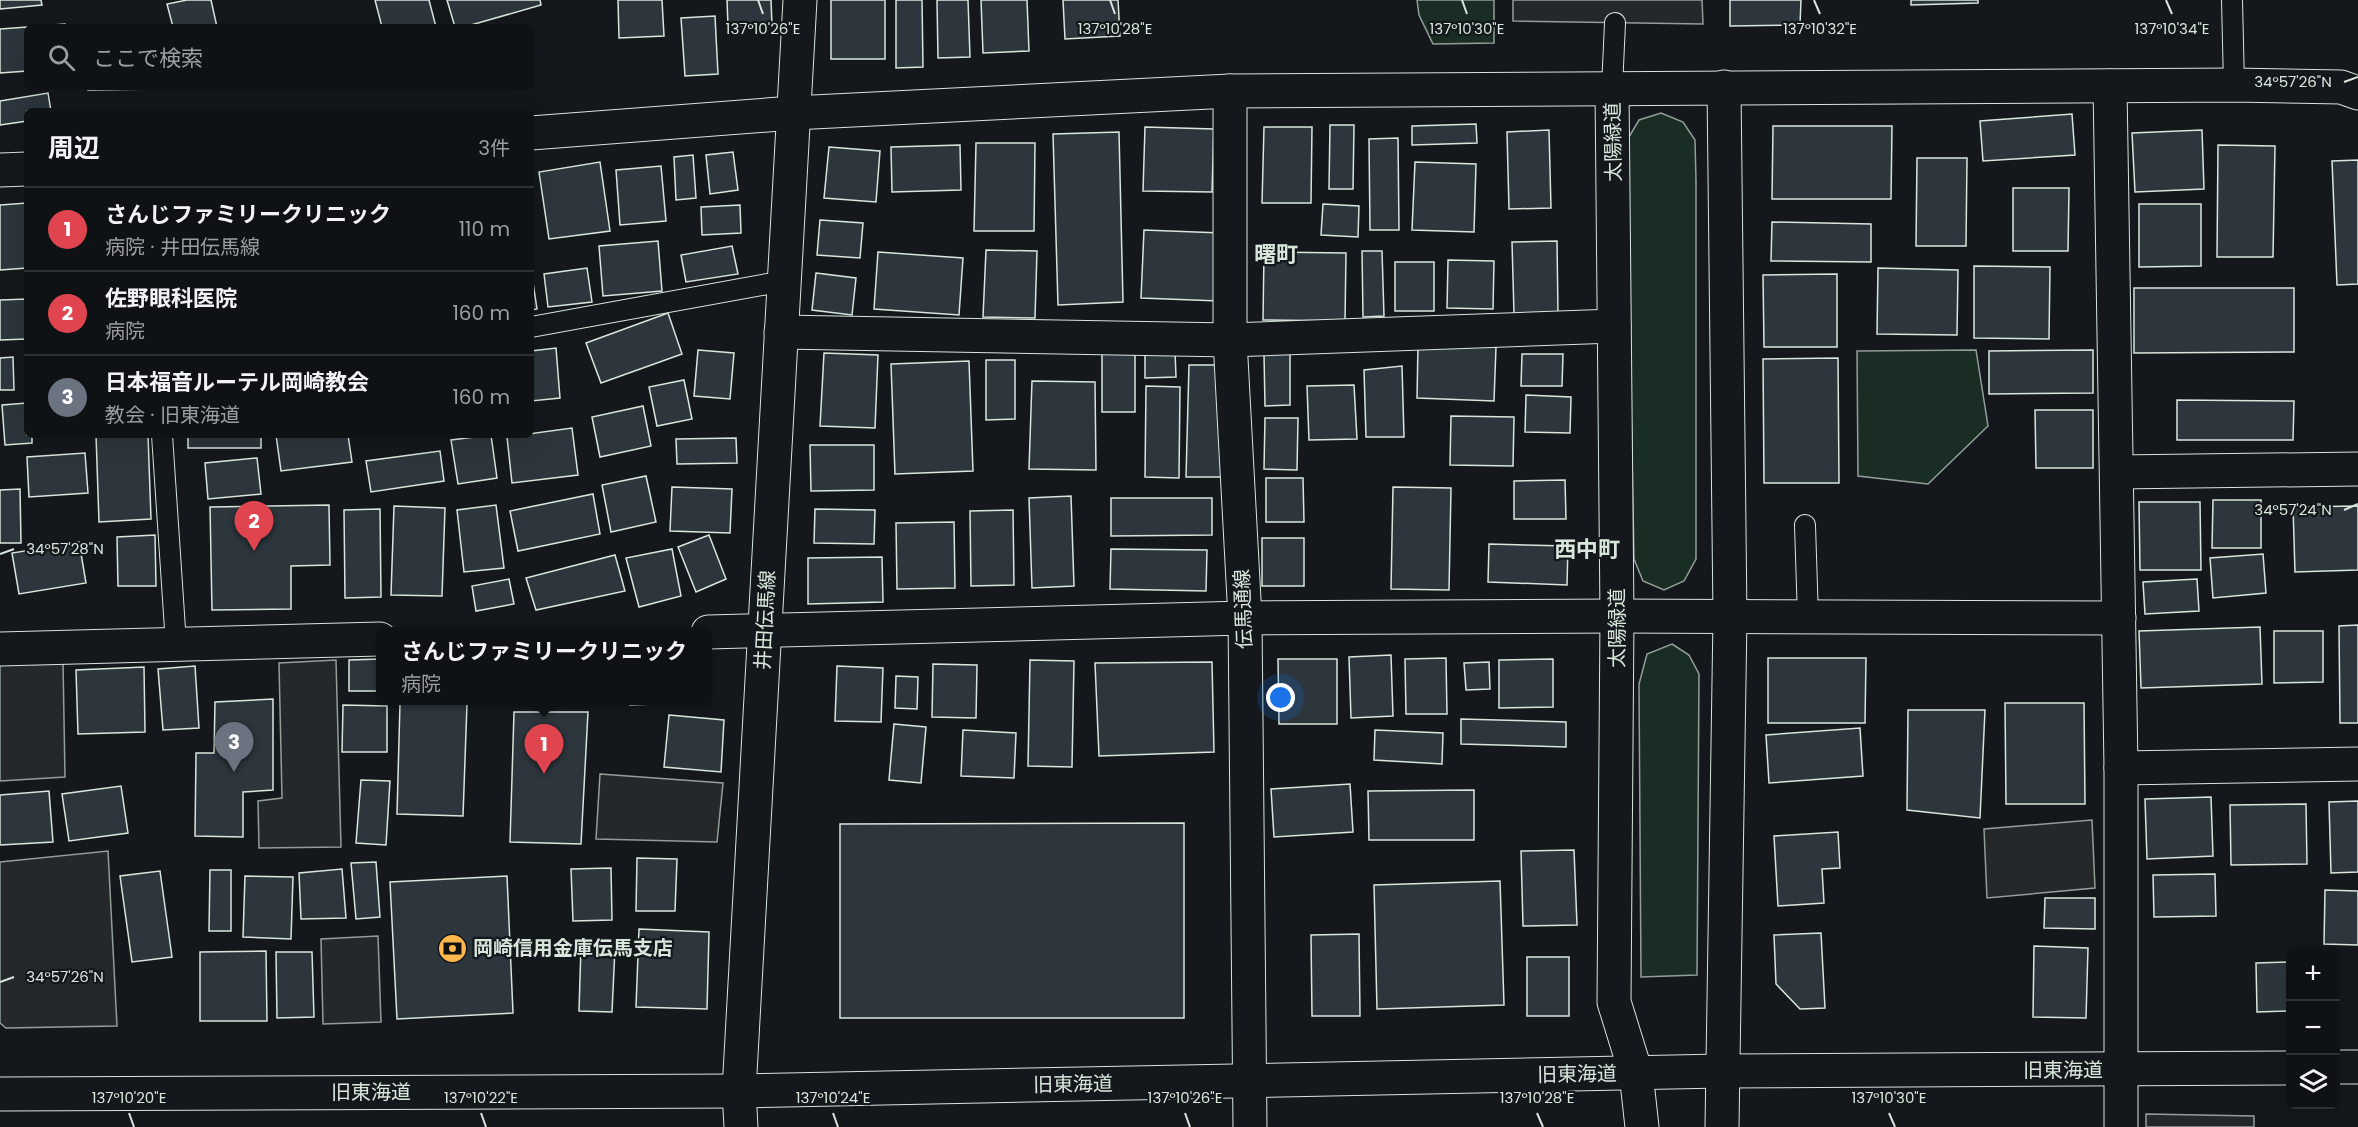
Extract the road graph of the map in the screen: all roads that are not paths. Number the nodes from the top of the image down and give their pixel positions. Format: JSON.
{"nodes":[{"id":1,"x":800,"y":0,"type":"edge"},
{"id":2,"x":2232,"y":0,"type":"edge"},
{"id":3,"x":1615,"y":23,"type":"dead end"},
{"id":4,"x":2234,"y":85,"type":"junction"},
{"id":5,"x":2110,"y":86,"type":"junction"},
{"id":6,"x":1724,"y":87,"type":"junction"},
{"id":7,"x":1612,"y":88,"type":"junction"},
{"id":8,"x":1230,"y":91,"type":"junction"},
{"id":9,"x":2358,"y":93,"type":"edge"},
{"id":10,"x":793,"y":113,"type":"junction"},
{"id":11,"x":534,"y":133,"type":"edge"},
{"id":12,"x":24,"y":169,"type":"edge"},
{"id":13,"x":0,"y":170,"type":"edge"},
{"id":14,"x":784,"y":281,"type":"junction"},
{"id":15,"x":534,"y":326,"type":"edge"},
{"id":16,"x":1614,"y":326,"type":"junction"},
{"id":17,"x":781,"y":332,"type":"junction"},
{"id":18,"x":1230,"y":340,"type":"junction"},
{"id":19,"x":162,"y":438,"type":"edge"},
{"id":20,"x":2358,"y":469,"type":"edge"},
{"id":21,"x":2117,"y":472,"type":"junction"},
{"id":22,"x":1805,"y":525,"type":"dead end"},
{"id":23,"x":1617,"y":616,"type":"junction"},
{"id":24,"x":1730,"y":616,"type":"junction"},
{"id":25,"x":1245,"y":618,"type":"junction"},
{"id":26,"x":1808,"y":618,"type":"junction"},
{"id":27,"x":2119,"y":618,"type":"junction"},
{"id":28,"x":764,"y":630,"type":"junction"},
{"id":29,"x":712,"y":632,"type":"edge"},
{"id":30,"x":376,"y":639,"type":"edge"},
{"id":31,"x":176,"y":644,"type":"junction"},
{"id":32,"x":0,"y":649,"type":"edge"},
{"id":33,"x":2358,"y":764,"type":"edge"},
{"id":34,"x":2121,"y":768,"type":"junction"},
{"id":35,"x":2340,"y":1067,"type":"edge"},
{"id":36,"x":2358,"y":1067,"type":"edge"},
{"id":37,"x":2286,"y":1068,"type":"edge"},
{"id":38,"x":2121,"y":1069,"type":"junction"},
{"id":39,"x":1721,"y":1071,"type":"junction"},
{"id":40,"x":1636,"y":1073,"type":"junction"},
{"id":41,"x":1249,"y":1080,"type":"junction"},
{"id":42,"x":739,"y":1091,"type":"junction"},
{"id":43,"x":0,"y":1094,"type":"edge"},
{"id":44,"x":741,"y":1127,"type":"edge"},
{"id":45,"x":1250,"y":1127,"type":"edge"},
{"id":46,"x":1642,"y":1127,"type":"edge"},
{"id":47,"x":1722,"y":1127,"type":"edge"},
{"id":48,"x":2121,"y":1127,"type":"edge"}],
"edges":[{"from":1,"to":10,"type":"street","name":"井田伝馬線"},
{"from":2,"to":4,"type":"lane"},
{"from":3,"to":7,"type":"lane"},
{"from":4,"to":5,"type":"street"},
{"from":4,"to":9,"type":"street"},
{"from":5,"to":6,"type":"street"},
{"from":5,"to":21,"type":"street"},
{"from":6,"to":7,"type":"street"},
{"from":6,"to":24,"type":"street"},
{"from":7,"to":8,"type":"street"},
{"from":7,"to":16,"type":"street","name":"太陽緑道"},
{"from":8,"to":10,"type":"street"},
{"from":8,"to":18,"type":"street","name":"伝馬通線"},
{"from":10,"to":11,"type":"street"},
{"from":10,"to":14,"type":"street","name":"井田伝馬線"},
{"from":12,"to":13,"type":"street"},
{"from":14,"to":15,"type":"lane"},
{"from":14,"to":17,"type":"street","name":"井田伝馬線"},
{"from":16,"to":18,"type":"street"},
{"from":16,"to":23,"type":"street","name":"太陽緑道"},
{"from":17,"to":18,"type":"street"},
{"from":17,"to":28,"type":"street","name":"井田伝馬線"},
{"from":18,"to":25,"type":"street","name":"伝馬通線"},
{"from":19,"to":31,"type":"lane"},
{"from":20,"to":21,"type":"street"},
{"from":21,"to":27,"type":"street"},
{"from":22,"to":26,"type":"lane"},
{"from":23,"to":24,"type":"street"},
{"from":23,"to":25,"type":"street"},
{"from":23,"to":40,"type":"street","name":"太陽緑道"},
{"from":24,"to":26,"type":"street"},
{"from":24,"to":39,"type":"street"},
{"from":25,"to":28,"type":"street"},
{"from":25,"to":41,"type":"street","name":"伝馬通線"},
{"from":26,"to":27,"type":"street"},
{"from":27,"to":34,"type":"street"},
{"from":28,"to":29,"type":"street"},
{"from":28,"to":42,"type":"street","name":"井田伝馬線"},
{"from":30,"to":31,"type":"street"},
{"from":31,"to":32,"type":"street"},
{"from":33,"to":34,"type":"street"},
{"from":34,"to":38,"type":"street"},
{"from":35,"to":36,"type":"street"},
{"from":37,"to":38,"type":"street","name":"旧東海道"},
{"from":38,"to":39,"type":"street","name":"旧東海道"},
{"from":38,"to":48,"type":"street"},
{"from":39,"to":40,"type":"street","name":"旧東海道"},
{"from":39,"to":47,"type":"street"},
{"from":40,"to":41,"type":"street","name":"旧東海道"},
{"from":40,"to":46,"type":"street","name":"太陽緑道"},
{"from":41,"to":42,"type":"street","name":"旧東海道"},
{"from":41,"to":45,"type":"street","name":"伝馬通線"},
{"from":42,"to":43,"type":"street","name":"旧東海道"},
{"from":42,"to":44,"type":"street","name":"井田伝馬線"}]}
